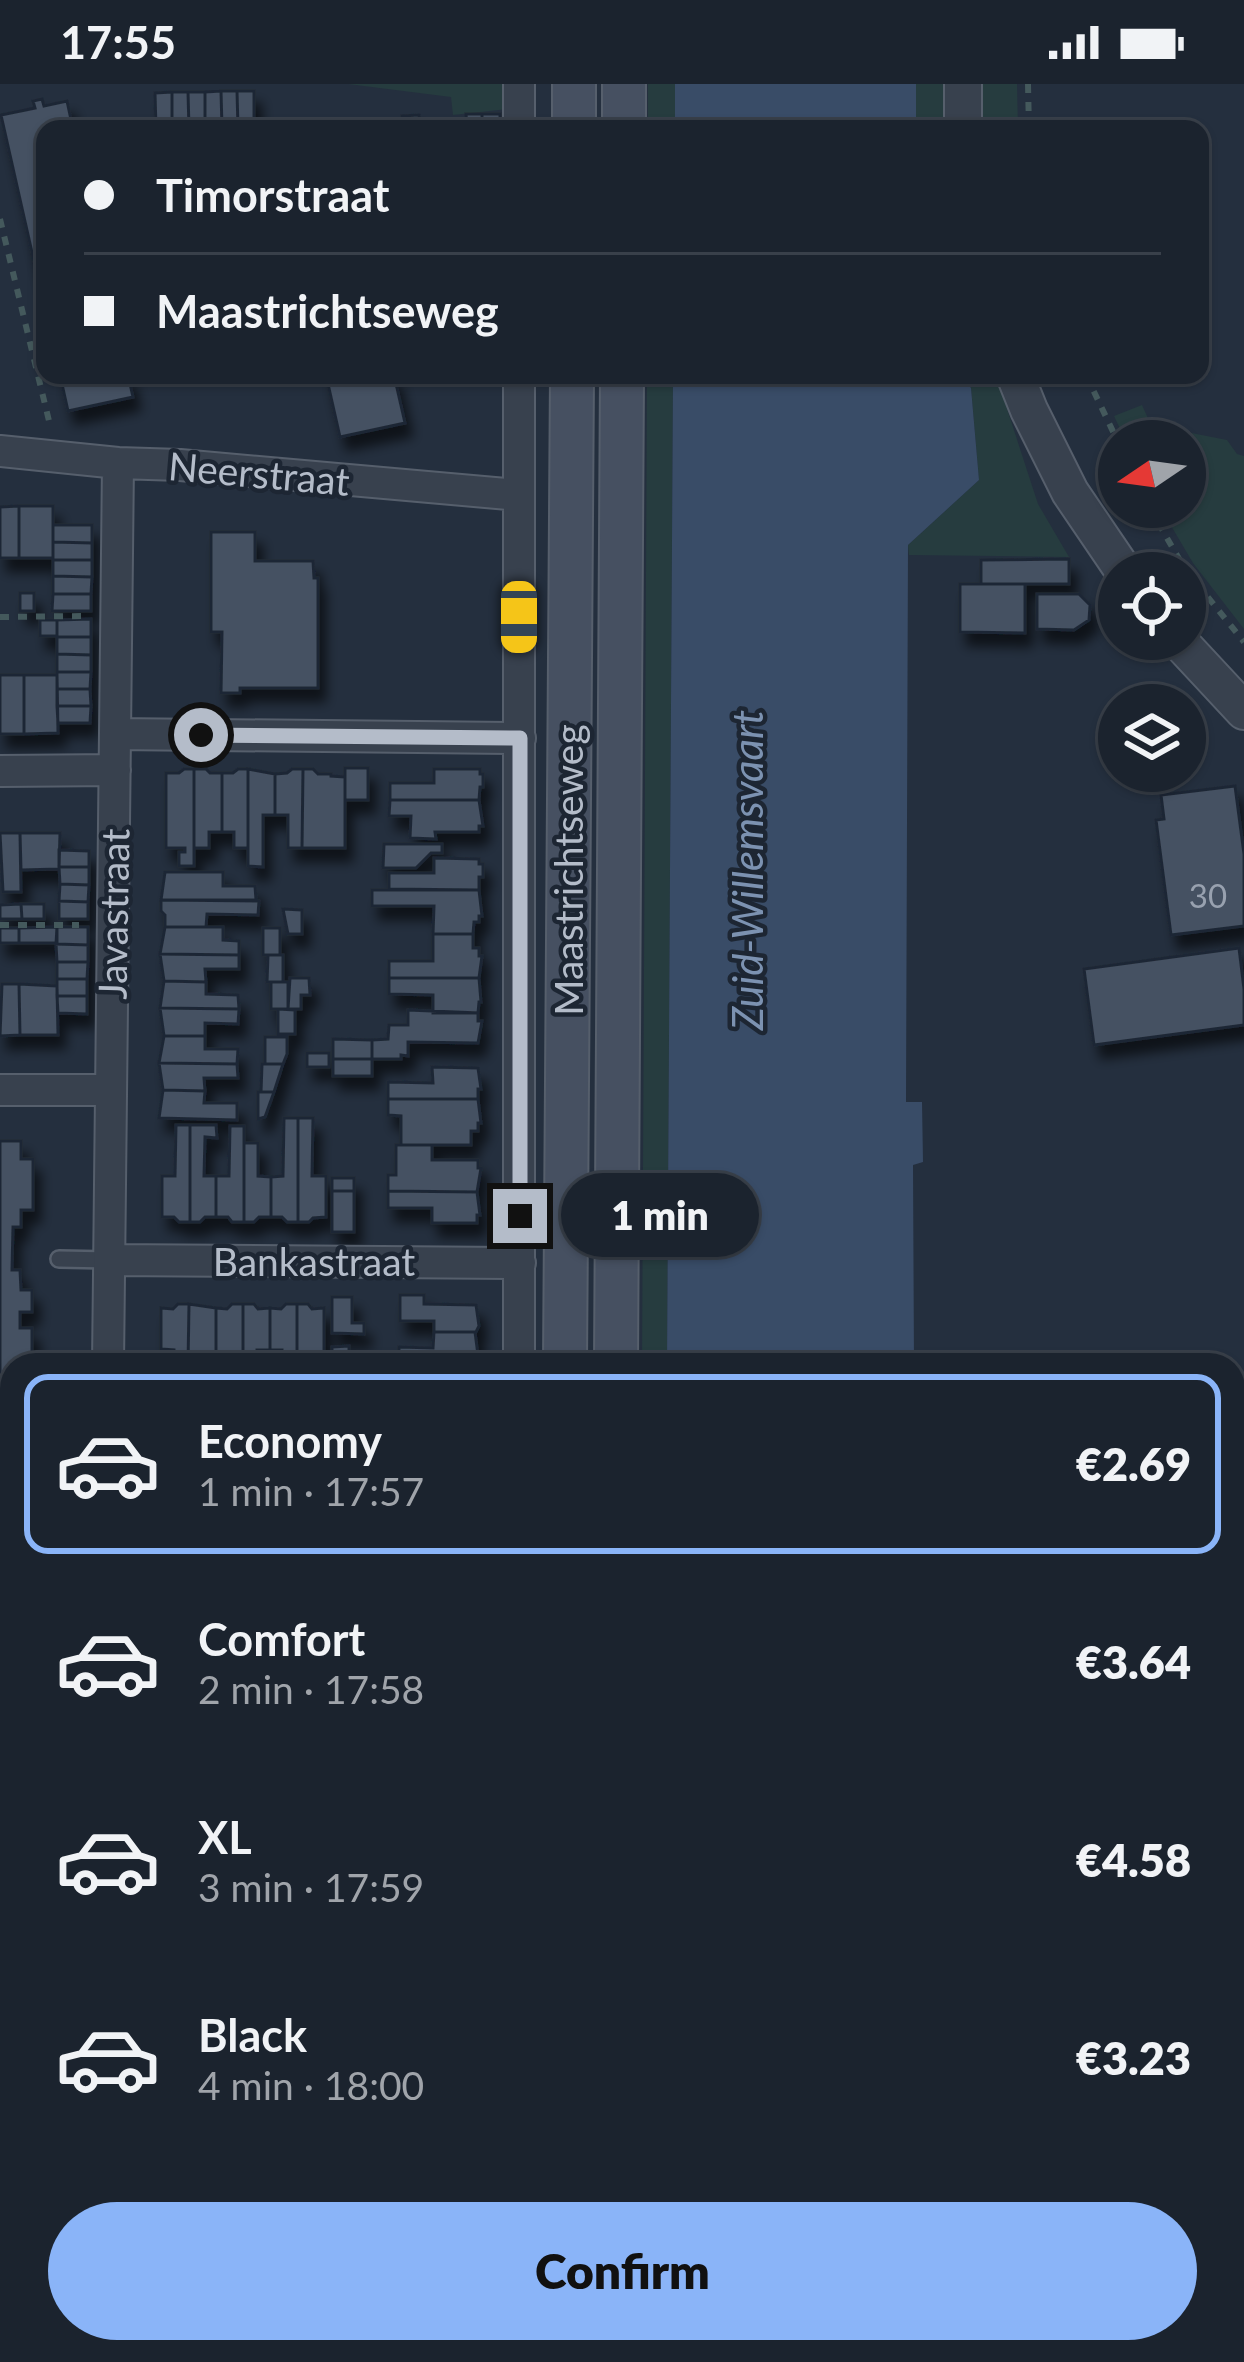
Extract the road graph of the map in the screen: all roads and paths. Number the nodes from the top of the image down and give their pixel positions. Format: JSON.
{"nodes":[{"id":1,"x":519,"y":84,"type":"edge"},
{"id":2,"x":574,"y":84,"type":"edge"},
{"id":3,"x":624,"y":84,"type":"edge"},
{"id":4,"x":963,"y":84,"type":"edge"},
{"id":5,"x":1028,"y":84,"type":"edge"},
{"id":6,"x":519,"y":120,"type":"edge"},
{"id":7,"x":574,"y":120,"type":"edge"},
{"id":8,"x":624,"y":120,"type":"edge"},
{"id":9,"x":963,"y":120,"type":"edge"},
{"id":10,"x":1030,"y":120,"type":"edge"},
{"id":11,"x":0,"y":219,"type":"edge"},
{"id":12,"x":36,"y":367,"type":"edge"},
{"id":13,"x":40,"y":384,"type":"edge"},
{"id":14,"x":519,"y":384,"type":"edge"},
{"id":15,"x":572,"y":384,"type":"edge"},
{"id":16,"x":622,"y":384,"type":"edge"},
{"id":17,"x":1019,"y":384,"type":"edge"},
{"id":18,"x":1090,"y":384,"type":"edge"},
{"id":19,"x":1107,"y":420,"type":"edge"},
{"id":20,"x":0,"y":451,"type":"edge"},
{"id":21,"x":58,"y":457,"type":"junction"},
{"id":22,"x":118,"y":463,"type":"junction"},
{"id":23,"x":518,"y":496,"type":"junction"},
{"id":24,"x":1162,"y":528,"type":"edge"},
{"id":25,"x":1111,"y":552,"type":"edge"},
{"id":26,"x":116,"y":616,"type":"junction"},
{"id":27,"x":0,"y":617,"type":"edge"},
{"id":28,"x":1244,"y":642,"type":"edge"},
{"id":29,"x":1196,"y":660,"type":"edge"},
{"id":30,"x":1244,"y":712,"type":"edge"},
{"id":31,"x":115,"y":734,"type":"junction"},
{"id":32,"x":520,"y":738,"type":"junction"},
{"id":33,"x":115,"y":770,"type":"junction"},
{"id":34,"x":0,"y":771,"type":"edge"},
{"id":35,"x":113,"y":924,"type":"junction"},
{"id":36,"x":0,"y":925,"type":"edge"},
{"id":37,"x":0,"y":1090,"type":"edge"},
{"id":38,"x":111,"y":1090,"type":"junction"},
{"id":39,"x":59,"y":1259,"type":"dead end"},
{"id":40,"x":109,"y":1260,"type":"junction"},
{"id":41,"x":520,"y":1263,"type":"junction"},
{"id":42,"x":108,"y":1353,"type":"edge"},
{"id":43,"x":519,"y":1353,"type":"edge"},
{"id":44,"x":565,"y":1353,"type":"edge"},
{"id":45,"x":616,"y":1353,"type":"edge"}],
"edges":[{"from":1,"to":6,"type":"street"},
{"from":2,"to":7,"type":"main road"},
{"from":3,"to":8,"type":"main road"},
{"from":4,"to":9,"type":"street"},
{"from":5,"to":10,"type":"path"},
{"from":11,"to":12,"type":"path"},
{"from":13,"to":21,"type":"path"},
{"from":14,"to":23,"type":"street","name":"Maastrichtseweg"},
{"from":15,"to":44,"type":"main road","name":"Maastrichtseweg"},
{"from":16,"to":45,"type":"main road","name":"Maastrichtseweg"},
{"from":17,"to":25,"type":"street"},
{"from":18,"to":19,"type":"path"},
{"from":20,"to":21,"type":"street","name":"Neerstraat"},
{"from":21,"to":22,"type":"street","name":"Neerstraat"},
{"from":22,"to":23,"type":"street","name":"Neerstraat"},
{"from":22,"to":26,"type":"street","name":"Javastraat"},
{"from":23,"to":32,"type":"street","name":"Maastrichtseweg"},
{"from":24,"to":28,"type":"path"},
{"from":26,"to":27,"type":"path"},
{"from":26,"to":31,"type":"street","name":"Javastraat"},
{"from":29,"to":30,"type":"street"},
{"from":31,"to":32,"type":"street"},
{"from":31,"to":33,"type":"street","name":"Javastraat"},
{"from":32,"to":41,"type":"street","name":"Maastrichtseweg"},
{"from":33,"to":34,"type":"street"},
{"from":33,"to":35,"type":"street","name":"Javastraat"},
{"from":35,"to":36,"type":"path"},
{"from":35,"to":38,"type":"street","name":"Javastraat"},
{"from":37,"to":38,"type":"street"},
{"from":38,"to":40,"type":"street","name":"Javastraat"},
{"from":39,"to":40,"type":"lane"},
{"from":40,"to":41,"type":"street","name":"Bankastraat"},
{"from":40,"to":42,"type":"street","name":"Javastraat"},
{"from":41,"to":43,"type":"street","name":"Maastrichtseweg"}]}
